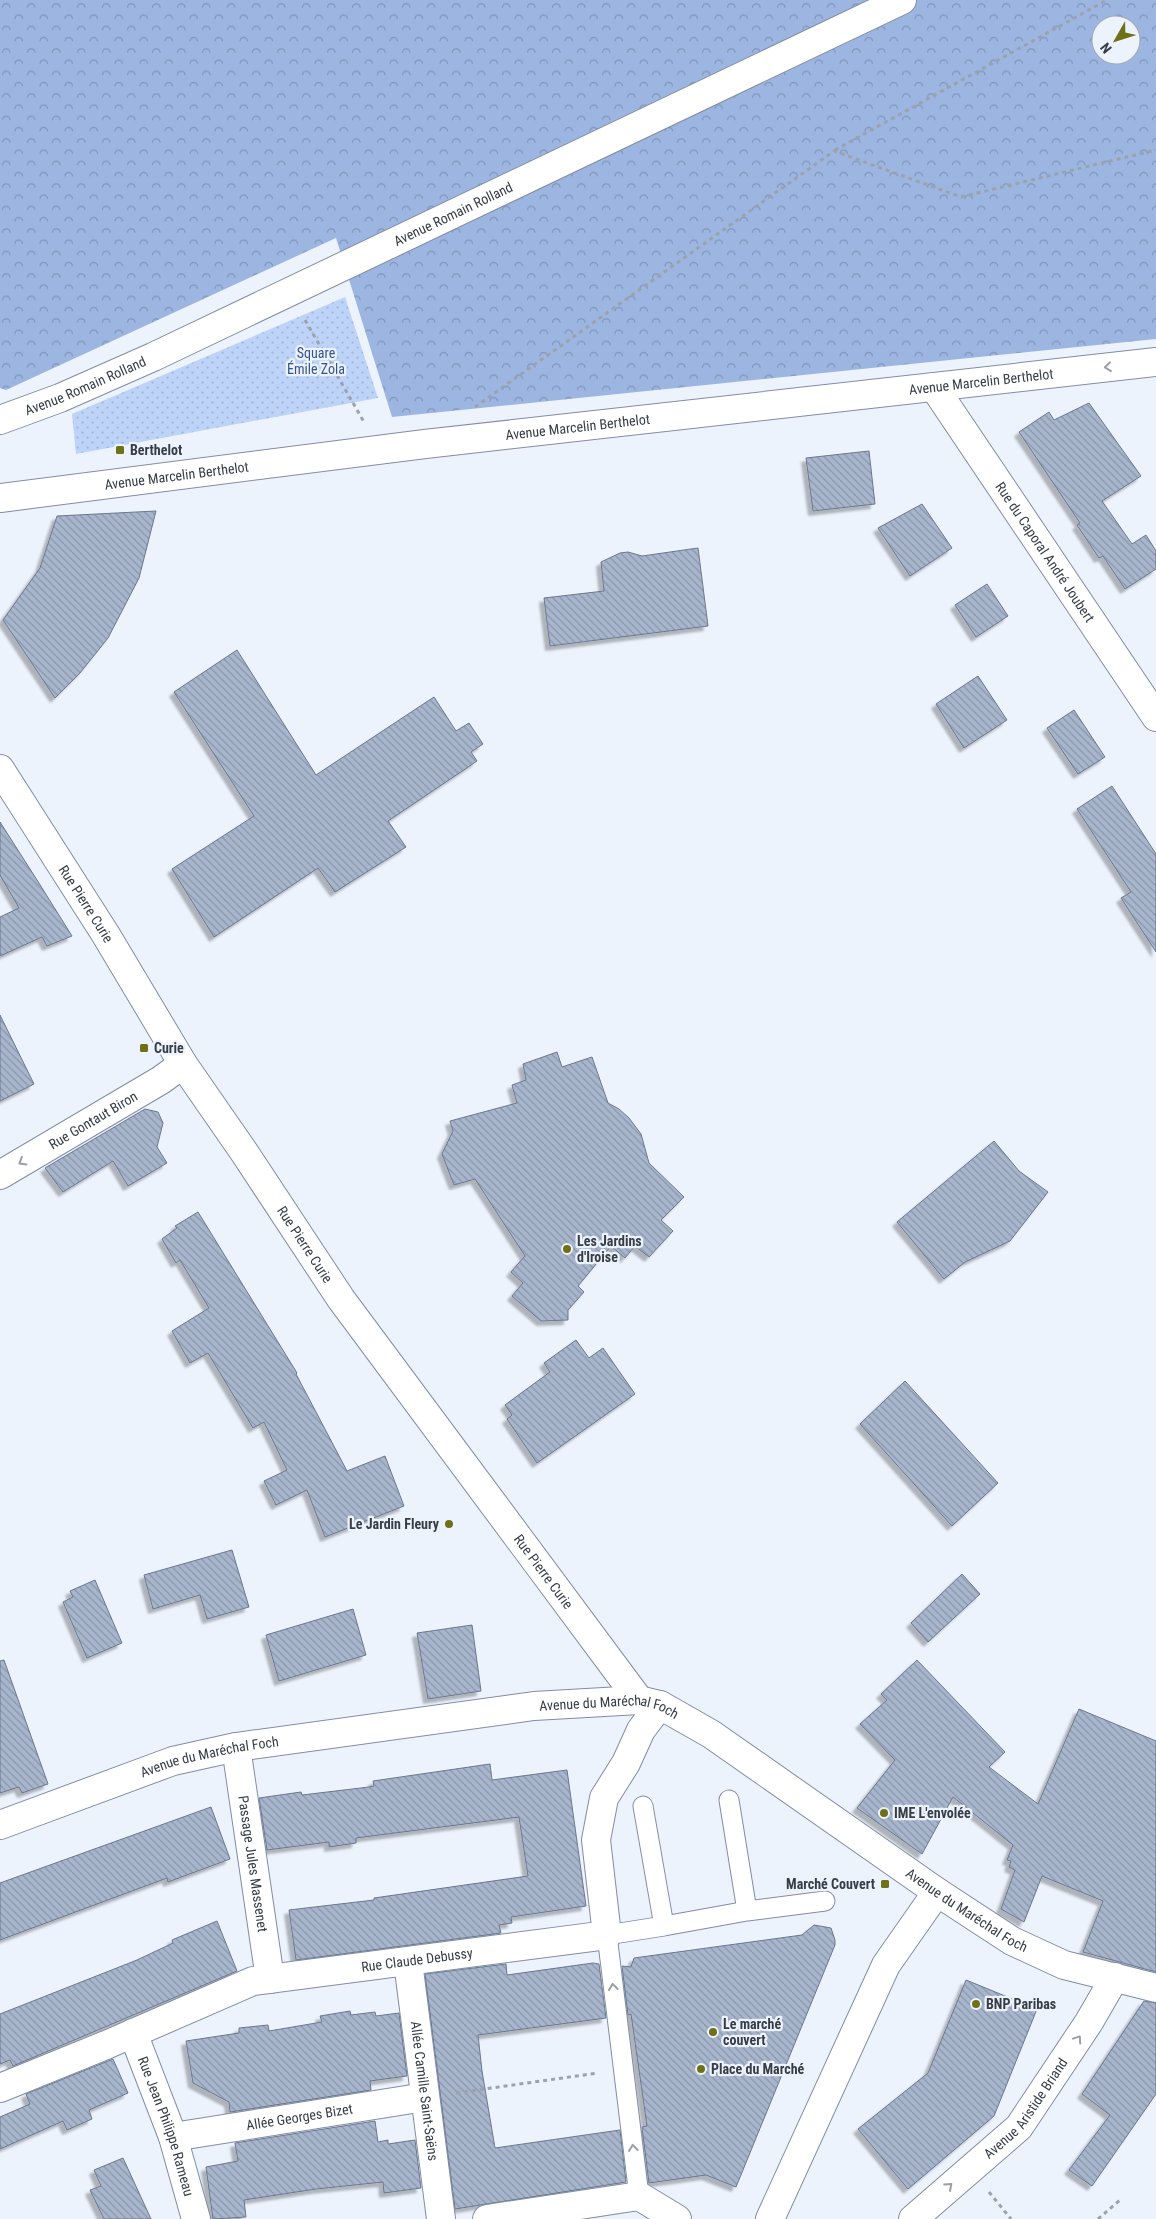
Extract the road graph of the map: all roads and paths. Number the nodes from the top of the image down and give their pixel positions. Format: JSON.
{"nodes":[{"id":1,"x":902,"y":0,"type":"edge"},
{"id":2,"x":1107,"y":0,"type":"edge"},
{"id":3,"x":1156,"y":150,"type":"edge"},
{"id":4,"x":834,"y":151,"type":"junction"},
{"id":5,"x":297,"y":323,"type":"dead end"},
{"id":6,"x":1156,"y":362,"type":"edge"},
{"id":7,"x":934,"y":387,"type":"junction"},
{"id":8,"x":472,"y":409,"type":"dead end"},
{"id":9,"x":0,"y":420,"type":"edge"},
{"id":10,"x":366,"y":425,"type":"dead end"},
{"id":11,"x":0,"y":498,"type":"edge"},
{"id":12,"x":1156,"y":717,"type":"edge"},
{"id":13,"x":0,"y":769,"type":"edge"},
{"id":14,"x":183,"y":1064,"type":"junction"},
{"id":15,"x":0,"y":1175,"type":"edge"},
{"id":16,"x":650,"y":1703,"type":"junction"},
{"id":17,"x":236,"y":1747,"type":"junction"},
{"id":18,"x":728,"y":1800,"type":"dead end"},
{"id":19,"x":643,"y":1806,"type":"dead end"},
{"id":20,"x":0,"y":1825,"type":"edge"},
{"id":21,"x":937,"y":1892,"type":"junction"},
{"id":22,"x":825,"y":1901,"type":"dead end"},
{"id":23,"x":747,"y":1911,"type":"junction"},
{"id":24,"x":664,"y":1926,"type":"junction"},
{"id":25,"x":607,"y":1935,"type":"junction"},
{"id":26,"x":408,"y":1962,"type":"junction"},
{"id":27,"x":1114,"y":1977,"type":"junction"},
{"id":28,"x":270,"y":1979,"type":"junction"},
{"id":29,"x":1156,"y":1988,"type":"edge"},
{"id":30,"x":133,"y":2033,"type":"junction"},
{"id":31,"x":624,"y":2070,"type":"junction"},
{"id":32,"x":0,"y":2088,"type":"edge"},
{"id":33,"x":425,"y":2097,"type":"junction"},
{"id":34,"x":173,"y":2137,"type":"junction"},
{"id":35,"x":639,"y":2196,"type":"junction"},
{"id":36,"x":1120,"y":2200,"type":"dead end"},
{"id":37,"x":196,"y":2219,"type":"edge"},
{"id":38,"x":441,"y":2219,"type":"edge"},
{"id":39,"x":487,"y":2219,"type":"edge"},
{"id":40,"x":677,"y":2219,"type":"edge"},
{"id":41,"x":770,"y":2219,"type":"edge"},
{"id":42,"x":913,"y":2219,"type":"edge"},
{"id":43,"x":1098,"y":2219,"type":"edge"}],
"edges":[{"from":1,"to":9,"type":"street","name":"Avenue Romain Rolland"},
{"from":2,"to":4,"type":"path"},
{"from":3,"to":4,"type":"path"},
{"from":4,"to":8,"type":"path"},
{"from":5,"to":10,"type":"path"},
{"from":6,"to":7,"type":"street","name":"Avenue Marcelin Berthelot","one_way":true},
{"from":7,"to":11,"type":"street","name":"Avenue Marcelin Berthelot"},
{"from":7,"to":12,"type":"street","name":"Rue du Caporal André Joubert"},
{"from":13,"to":14,"type":"street","name":"Rue Pierre Curie"},
{"from":14,"to":15,"type":"street","name":"Rue Gontaut Biron","one_way":true},
{"from":14,"to":16,"type":"street","name":"Rue Pierre Curie"},
{"from":16,"to":17,"type":"street","name":"Avenue du Maréchal Foch"},
{"from":16,"to":21,"type":"street","name":"Avenue du Maréchal Foch"},
{"from":16,"to":25,"type":"street"},
{"from":17,"to":20,"type":"street","name":"Avenue du Maréchal Foch"},
{"from":17,"to":28,"type":"street","name":"Passage Jules Massenet"},
{"from":18,"to":23,"type":"lane"},
{"from":19,"to":24,"type":"lane"},
{"from":21,"to":27,"type":"street","name":"Avenue du Maréchal Foch"},
{"from":21,"to":41,"type":"street"},
{"from":22,"to":23,"type":"lane"},
{"from":23,"to":24,"type":"lane"},
{"from":24,"to":25,"type":"lane"},
{"from":25,"to":26,"type":"street","name":"Rue Claude Debussy"},
{"from":31,"to":25,"type":"lane","one_way":true},
{"from":26,"to":28,"type":"street","name":"Rue Claude Debussy"},
{"from":26,"to":33,"type":"street","name":"Allée Camille Saint-Saëns"},
{"from":27,"to":29,"type":"street","name":"Avenue du Maréchal Foch"},
{"from":42,"to":27,"type":"street","name":"Avenue Aristide Briand","one_way":true},
{"from":28,"to":30,"type":"street","name":"Rue Claude Debussy"},
{"from":30,"to":32,"type":"street","name":"Rue Claude Debussy"},
{"from":30,"to":34,"type":"street","name":"Rue Jean Philippe Rameau"},
{"from":31,"to":33,"type":"path"},
{"from":35,"to":31,"type":"lane","one_way":true},
{"from":33,"to":34,"type":"street","name":"Allée Georges Bizet"},
{"from":33,"to":38,"type":"street","name":"Allée Camille Saint-Saëns"},
{"from":34,"to":37,"type":"street","name":"Rue Jean Philippe Rameau"},
{"from":35,"to":39,"type":"street"},
{"from":35,"to":40,"type":"street"},
{"from":36,"to":43,"type":"path"}]}
